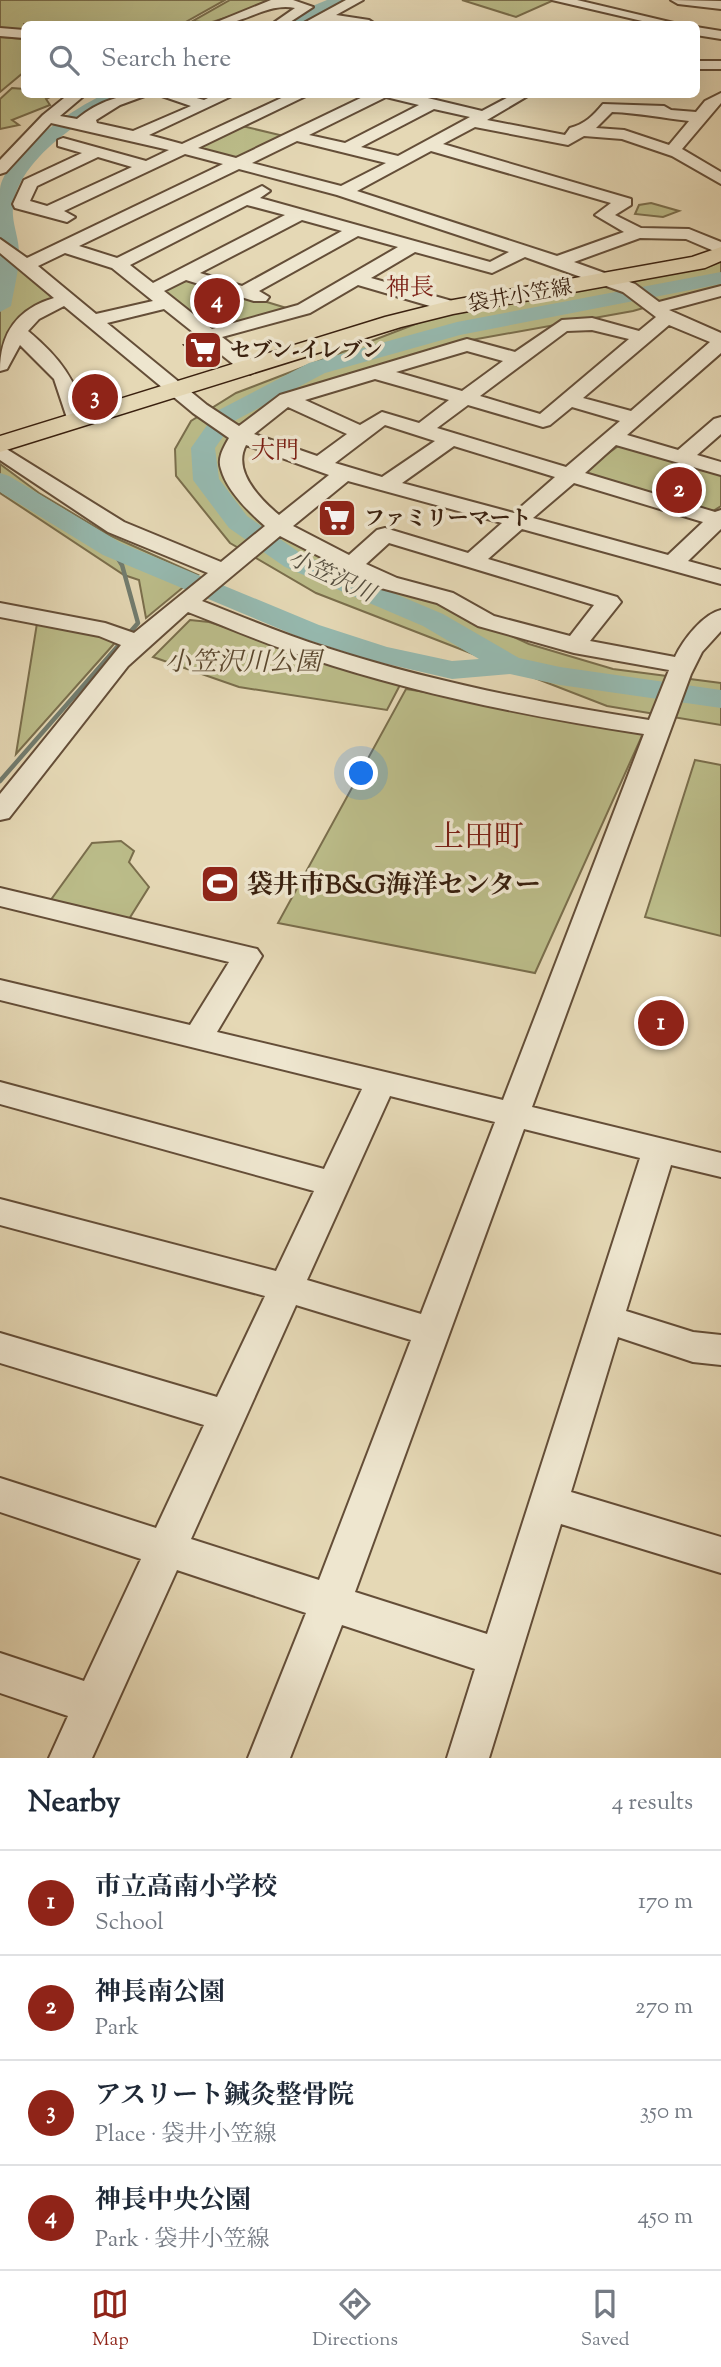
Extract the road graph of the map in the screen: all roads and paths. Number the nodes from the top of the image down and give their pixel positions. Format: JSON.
{"nodes":[{"id":1,"x":356,"y":0,"type":"edge"},
{"id":2,"x":559,"y":0,"type":"edge"},
{"id":3,"x":671,"y":0,"type":"edge"},
{"id":4,"x":678,"y":0,"type":"edge"},
{"id":5,"x":721,"y":5,"type":"edge"},
{"id":6,"x":633,"y":15,"type":"junction"},
{"id":7,"x":227,"y":21,"type":"edge"},
{"id":8,"x":284,"y":21,"type":"edge"},
{"id":9,"x":314,"y":21,"type":"edge"},
{"id":10,"x":607,"y":21,"type":"edge"},
{"id":11,"x":658,"y":21,"type":"edge"},
{"id":12,"x":0,"y":32,"type":"edge"},
{"id":13,"x":700,"y":32,"type":"edge"},
{"id":14,"x":21,"y":34,"type":"edge"},
{"id":15,"x":721,"y":35,"type":"edge"},
{"id":16,"x":700,"y":65,"type":"edge"},
{"id":17,"x":721,"y":65,"type":"edge"},
{"id":18,"x":700,"y":91,"type":"edge"},
{"id":19,"x":721,"y":96,"type":"edge"},
{"id":20,"x":75,"y":98,"type":"edge"},
{"id":21,"x":131,"y":98,"type":"edge"},
{"id":22,"x":179,"y":98,"type":"edge"},
{"id":23,"x":221,"y":98,"type":"edge"},
{"id":24,"x":294,"y":98,"type":"edge"},
{"id":25,"x":374,"y":98,"type":"edge"},
{"id":26,"x":407,"y":98,"type":"edge"},
{"id":27,"x":465,"y":98,"type":"edge"},
{"id":28,"x":518,"y":98,"type":"edge"},
{"id":29,"x":632,"y":101,"type":"edge"},
{"id":30,"x":432,"y":104,"type":"junction"},
{"id":31,"x":110,"y":105,"type":"junction"},
{"id":32,"x":206,"y":105,"type":"junction"},
{"id":33,"x":501,"y":107,"type":"junction"},
{"id":34,"x":701,"y":115,"type":"junction"},
{"id":35,"x":721,"y":115,"type":"edge"},
{"id":36,"x":52,"y":119,"type":"junction"},
{"id":37,"x":478,"y":119,"type":"junction"},
{"id":38,"x":171,"y":120,"type":"junction"},
{"id":39,"x":86,"y":124,"type":"junction"},
{"id":40,"x":581,"y":132,"type":"junction"},
{"id":41,"x":135,"y":136,"type":"junction"},
{"id":42,"x":296,"y":136,"type":"junction"},
{"id":43,"x":429,"y":145,"type":"junction"},
{"id":44,"x":346,"y":149,"type":"junction"},
{"id":45,"x":183,"y":150,"type":"junction"},
{"id":46,"x":97,"y":152,"type":"junction"},
{"id":47,"x":676,"y":154,"type":"junction"},
{"id":48,"x":399,"y":161,"type":"junction"},
{"id":49,"x":654,"y":162,"type":"dead end"},
{"id":50,"x":237,"y":164,"type":"junction"},
{"id":51,"x":147,"y":166,"type":"junction"},
{"id":52,"x":0,"y":169,"type":"edge"},
{"id":53,"x":289,"y":177,"type":"junction"},
{"id":54,"x":721,"y":178,"type":"edge"},
{"id":55,"x":343,"y":192,"type":"junction"},
{"id":56,"x":245,"y":199,"type":"junction"},
{"id":57,"x":48,"y":212,"type":"junction"},
{"id":58,"x":299,"y":215,"type":"junction"},
{"id":59,"x":104,"y":228,"type":"junction"},
{"id":60,"x":355,"y":231,"type":"junction"},
{"id":61,"x":638,"y":233,"type":"junction"},
{"id":62,"x":0,"y":244,"type":"edge"},
{"id":63,"x":63,"y":247,"type":"junction"},
{"id":64,"x":411,"y":247,"type":"junction"},
{"id":65,"x":523,"y":251,"type":"junction"},
{"id":66,"x":721,"y":251,"type":"edge"},
{"id":67,"x":557,"y":262,"type":"junction"},
{"id":68,"x":118,"y":264,"type":"junction"},
{"id":69,"x":26,"y":265,"type":"junction"},
{"id":70,"x":186,"y":274,"type":"junction"},
{"id":71,"x":356,"y":279,"type":"junction"},
{"id":72,"x":619,"y":283,"type":"junction"},
{"id":73,"x":721,"y":291,"type":"edge"},
{"id":74,"x":244,"y":292,"type":"junction"},
{"id":75,"x":160,"y":297,"type":"junction"},
{"id":76,"x":69,"y":299,"type":"junction"},
{"id":77,"x":453,"y":307,"type":"junction"},
{"id":78,"x":304,"y":309,"type":"junction"},
{"id":79,"x":659,"y":310,"type":"junction"},
{"id":80,"x":95,"y":320,"type":"junction"},
{"id":81,"x":18,"y":333,"type":"junction"},
{"id":82,"x":209,"y":335,"type":"junction"},
{"id":83,"x":645,"y":338,"type":"junction"},
{"id":84,"x":721,"y":341,"type":"edge"},
{"id":85,"x":519,"y":359,"type":"junction"},
{"id":86,"x":698,"y":364,"type":"junction"},
{"id":87,"x":0,"y":365,"type":"edge"},
{"id":88,"x":250,"y":368,"type":"junction"},
{"id":89,"x":721,"y":370,"type":"edge"},
{"id":90,"x":377,"y":373,"type":"junction"},
{"id":91,"x":177,"y":389,"type":"junction"},
{"id":92,"x":287,"y":399,"type":"junction"},
{"id":93,"x":465,"y":399,"type":"junction"},
{"id":94,"x":569,"y":400,"type":"junction"},
{"id":95,"x":635,"y":419,"type":"junction"},
{"id":96,"x":76,"y":420,"type":"junction"},
{"id":97,"x":721,"y":423,"type":"edge"},
{"id":98,"x":422,"y":430,"type":"junction"},
{"id":99,"x":362,"y":433,"type":"junction"},
{"id":100,"x":239,"y":435,"type":"junction"},
{"id":101,"x":614,"y":438,"type":"junction"},
{"id":102,"x":451,"y":439,"type":"junction"},
{"id":103,"x":0,"y":443,"type":"edge"},
{"id":104,"x":0,"y":451,"type":"edge"},
{"id":105,"x":682,"y":458,"type":"junction"},
{"id":106,"x":318,"y":465,"type":"junction"},
{"id":107,"x":721,"y":469,"type":"edge"},
{"id":108,"x":344,"y":473,"type":"junction"},
{"id":109,"x":572,"y":475,"type":"junction"},
{"id":110,"x":385,"y":485,"type":"junction"},
{"id":111,"x":720,"y":518,"type":"edge"},
{"id":112,"x":515,"y":522,"type":"junction"},
{"id":113,"x":278,"y":528,"type":"junction"},
{"id":114,"x":473,"y":560,"type":"junction"},
{"id":115,"x":672,"y":564,"type":"junction"},
{"id":116,"x":351,"y":565,"type":"junction"},
{"id":117,"x":219,"y":575,"type":"junction"},
{"id":118,"x":721,"y":577,"type":"edge"},
{"id":119,"x":187,"y":601,"type":"junction"},
{"id":120,"x":0,"y":610,"type":"edge"},
{"id":121,"x":721,"y":617,"type":"edge"},
{"id":122,"x":137,"y":643,"type":"junction"},
{"id":123,"x":574,"y":646,"type":"junction"},
{"id":124,"x":682,"y":669,"type":"junction"},
{"id":125,"x":661,"y":726,"type":"junction"},
{"id":126,"x":0,"y":813,"type":"edge"},
{"id":127,"x":0,"y":897,"type":"edge"},
{"id":128,"x":0,"y":990,"type":"edge"},
{"id":129,"x":197,"y":1038,"type":"junction"},
{"id":130,"x":380,"y":1084,"type":"junction"},
{"id":131,"x":0,"y":1093,"type":"edge"},
{"id":132,"x":513,"y":1116,"type":"junction"},
{"id":133,"x":659,"y":1150,"type":"junction"},
{"id":134,"x":721,"y":1165,"type":"edge"},
{"id":135,"x":334,"y":1184,"type":"junction"},
{"id":136,"x":0,"y":1212,"type":"edge"},
{"id":137,"x":286,"y":1288,"type":"junction"},
{"id":138,"x":606,"y":1319,"type":"junction"},
{"id":139,"x":433,"y":1332,"type":"junction"},
{"id":140,"x":0,"y":1348,"type":"edge"},
{"id":141,"x":721,"y":1350,"type":"edge"},
{"id":142,"x":227,"y":1416,"type":"junction"},
{"id":143,"x":0,"y":1496,"type":"edge"},
{"id":144,"x":550,"y":1503,"type":"junction"},
{"id":145,"x":166,"y":1548,"type":"junction"},
{"id":146,"x":721,"y":1555,"type":"edge"},
{"id":147,"x":331,"y":1602,"type":"junction"},
{"id":148,"x":501,"y":1658,"type":"junction"},
{"id":149,"x":0,"y":1673,"type":"edge"},
{"id":150,"x":95,"y":1705,"type":"junction"},
{"id":151,"x":70,"y":1758,"type":"edge"},
{"id":152,"x":269,"y":1758,"type":"edge"},
{"id":153,"x":468,"y":1758,"type":"edge"}],
"edges":[{"from":1,"to":9,"type":"street"},
{"from":2,"to":6,"type":"street"},
{"from":3,"to":6,"type":"street"},
{"from":4,"to":5,"type":"street"},
{"from":6,"to":10,"type":"street"},
{"from":6,"to":11,"type":"street"},
{"from":7,"to":8,"type":"street"},
{"from":12,"to":14,"type":"street"},
{"from":13,"to":15,"type":"street"},
{"from":16,"to":17,"type":"street"},
{"from":18,"to":19,"type":"street"},
{"from":19,"to":34,"type":"street"},
{"from":20,"to":36,"type":"street"},
{"from":21,"to":31,"type":"street"},
{"from":22,"to":32,"type":"street"},
{"from":23,"to":32,"type":"street"},
{"from":24,"to":45,"type":"street"},
{"from":25,"to":42,"type":"street"},
{"from":26,"to":30,"type":"street"},
{"from":27,"to":33,"type":"street"},
{"from":28,"to":33,"type":"street"},
{"from":29,"to":34,"type":"street"},
{"from":29,"to":40,"type":"street"},
{"from":30,"to":37,"type":"street"},
{"from":30,"to":44,"type":"street"},
{"from":31,"to":38,"type":"street"},
{"from":31,"to":39,"type":"street"},
{"from":32,"to":38,"type":"street"},
{"from":33,"to":37,"type":"street"},
{"from":33,"to":40,"type":"street"},
{"from":34,"to":35,"type":"street"},
{"from":34,"to":47,"type":"street"},
{"from":36,"to":39,"type":"street"},
{"from":36,"to":52,"type":"street"},
{"from":37,"to":40,"type":"street"},
{"from":37,"to":43,"type":"street"},
{"from":38,"to":41,"type":"street"},
{"from":39,"to":41,"type":"street"},
{"from":39,"to":46,"type":"street"},
{"from":40,"to":47,"type":"street"},
{"from":41,"to":45,"type":"street"},
{"from":42,"to":44,"type":"street"},
{"from":42,"to":50,"type":"street"},
{"from":43,"to":48,"type":"street"},
{"from":43,"to":61,"type":"street"},
{"from":44,"to":48,"type":"street"},
{"from":45,"to":50,"type":"street"},
{"from":45,"to":51,"type":"street"},
{"from":46,"to":51,"type":"street"},
{"from":46,"to":57,"type":"street"},
{"from":47,"to":49,"type":"street"},
{"from":47,"to":54,"type":"street"},
{"from":48,"to":55,"type":"street"},
{"from":50,"to":53,"type":"street"},
{"from":50,"to":59,"type":"street"},
{"from":51,"to":57,"type":"street"},
{"from":53,"to":55,"type":"street"},
{"from":53,"to":56,"type":"street"},
{"from":55,"to":65,"type":"street"},
{"from":56,"to":58,"type":"street"},
{"from":56,"to":68,"type":"street"},
{"from":57,"to":59,"type":"street"},
{"from":58,"to":60,"type":"street"},
{"from":58,"to":70,"type":"street"},
{"from":59,"to":63,"type":"street"},
{"from":60,"to":64,"type":"street"},
{"from":60,"to":74,"type":"street"},
{"from":61,"to":66,"type":"street"},
{"from":61,"to":67,"type":"street"},
{"from":62,"to":69,"type":"street"},
{"from":63,"to":68,"type":"street"},
{"from":63,"to":69,"type":"street"},
{"from":64,"to":65,"type":"street"},
{"from":64,"to":71,"type":"street"},
{"from":65,"to":67,"type":"street"},
{"from":66,"to":72,"type":"main road","name":"袋井小笠線"},
{"from":67,"to":72,"type":"street"},
{"from":68,"to":75,"type":"street"},
{"from":69,"to":76,"type":"street"},
{"from":70,"to":74,"type":"street"},
{"from":70,"to":75,"type":"street"},
{"from":71,"to":77,"type":"street"},
{"from":71,"to":78,"type":"street"},
{"from":72,"to":77,"type":"main road","name":"袋井小笠線"},
{"from":72,"to":79,"type":"street"},
{"from":73,"to":79,"type":"street"},
{"from":74,"to":78,"type":"street"},
{"from":75,"to":80,"type":"street"},
{"from":75,"to":82,"type":"street"},
{"from":76,"to":80,"type":"street"},
{"from":76,"to":81,"type":"street"},
{"from":77,"to":88,"type":"main road","name":"袋井小笠線"},
{"from":78,"to":82,"type":"street"},
{"from":79,"to":83,"type":"street"},
{"from":79,"to":84,"type":"street"},
{"from":80,"to":91,"type":"street"},
{"from":81,"to":87,"type":"street"},
{"from":81,"to":96,"type":"street"},
{"from":82,"to":88,"type":"street"},
{"from":83,"to":85,"type":"street"},
{"from":83,"to":94,"type":"street"},
{"from":84,"to":86,"type":"street"},
{"from":85,"to":90,"type":"street"},
{"from":85,"to":93,"type":"street"},
{"from":86,"to":89,"type":"street"},
{"from":86,"to":95,"type":"street"},
{"from":88,"to":91,"type":"main road","name":"袋井小笠線"},
{"from":90,"to":92,"type":"street"},
{"from":90,"to":93,"type":"street"},
{"from":91,"to":96,"type":"main road","name":"袋井小笠線"},
{"from":91,"to":100,"type":"street"},
{"from":92,"to":99,"type":"street"},
{"from":92,"to":100,"type":"street"},
{"from":93,"to":94,"type":"street"},
{"from":93,"to":98,"type":"street"},
{"from":94,"to":95,"type":"street"},
{"from":95,"to":101,"type":"street"},
{"from":96,"to":103,"type":"main road","name":"袋井小笠線"},
{"from":97,"to":105,"type":"street"},
{"from":98,"to":99,"type":"street"},
{"from":98,"to":102,"type":"street"},
{"from":99,"to":106,"type":"street"},
{"from":100,"to":106,"type":"street"},
{"from":100,"to":113,"type":"street"},
{"from":101,"to":105,"type":"street"},
{"from":101,"to":109,"type":"street"},
{"from":102,"to":109,"type":"street"},
{"from":102,"to":110,"type":"street"},
{"from":104,"to":117,"type":"street"},
{"from":105,"to":107,"type":"street"},
{"from":106,"to":108,"type":"street"},
{"from":108,"to":110,"type":"street"},
{"from":108,"to":113,"type":"street"},
{"from":109,"to":111,"type":"street"},
{"from":109,"to":112,"type":"street"},
{"from":110,"to":112,"type":"street"},
{"from":111,"to":115,"type":"street"},
{"from":112,"to":114,"type":"street"},
{"from":112,"to":115,"type":"street"},
{"from":113,"to":116,"type":"street"},
{"from":113,"to":117,"type":"street"},
{"from":114,"to":116,"type":"street"},
{"from":114,"to":123,"type":"street"},
{"from":115,"to":118,"type":"street"},
{"from":116,"to":123,"type":"street"},
{"from":117,"to":119,"type":"street"},
{"from":119,"to":122,"type":"street"},
{"from":119,"to":125,"type":"street"},
{"from":120,"to":122,"type":"street"},
{"from":121,"to":124,"type":"street"},
{"from":122,"to":126,"type":"street"},
{"from":123,"to":124,"type":"street"},
{"from":124,"to":125,"type":"street"},
{"from":125,"to":132,"type":"street"},
{"from":127,"to":129,"type":"street"},
{"from":128,"to":129,"type":"street"},
{"from":129,"to":130,"type":"street"},
{"from":130,"to":132,"type":"street"},
{"from":130,"to":135,"type":"street"},
{"from":131,"to":135,"type":"street"},
{"from":132,"to":133,"type":"street"},
{"from":132,"to":139,"type":"street"},
{"from":133,"to":134,"type":"street"},
{"from":133,"to":138,"type":"street"},
{"from":135,"to":137,"type":"street"},
{"from":136,"to":137,"type":"street"},
{"from":137,"to":139,"type":"street"},
{"from":137,"to":142,"type":"street"},
{"from":138,"to":141,"type":"street"},
{"from":138,"to":144,"type":"street"},
{"from":139,"to":147,"type":"street"},
{"from":140,"to":142,"type":"street"},
{"from":142,"to":145,"type":"street"},
{"from":143,"to":145,"type":"street"},
{"from":144,"to":146,"type":"street"},
{"from":144,"to":148,"type":"street"},
{"from":145,"to":147,"type":"street"},
{"from":145,"to":150,"type":"street"},
{"from":147,"to":148,"type":"street"},
{"from":147,"to":152,"type":"street"},
{"from":148,"to":153,"type":"street"},
{"from":149,"to":150,"type":"street"},
{"from":150,"to":151,"type":"street"}]}
